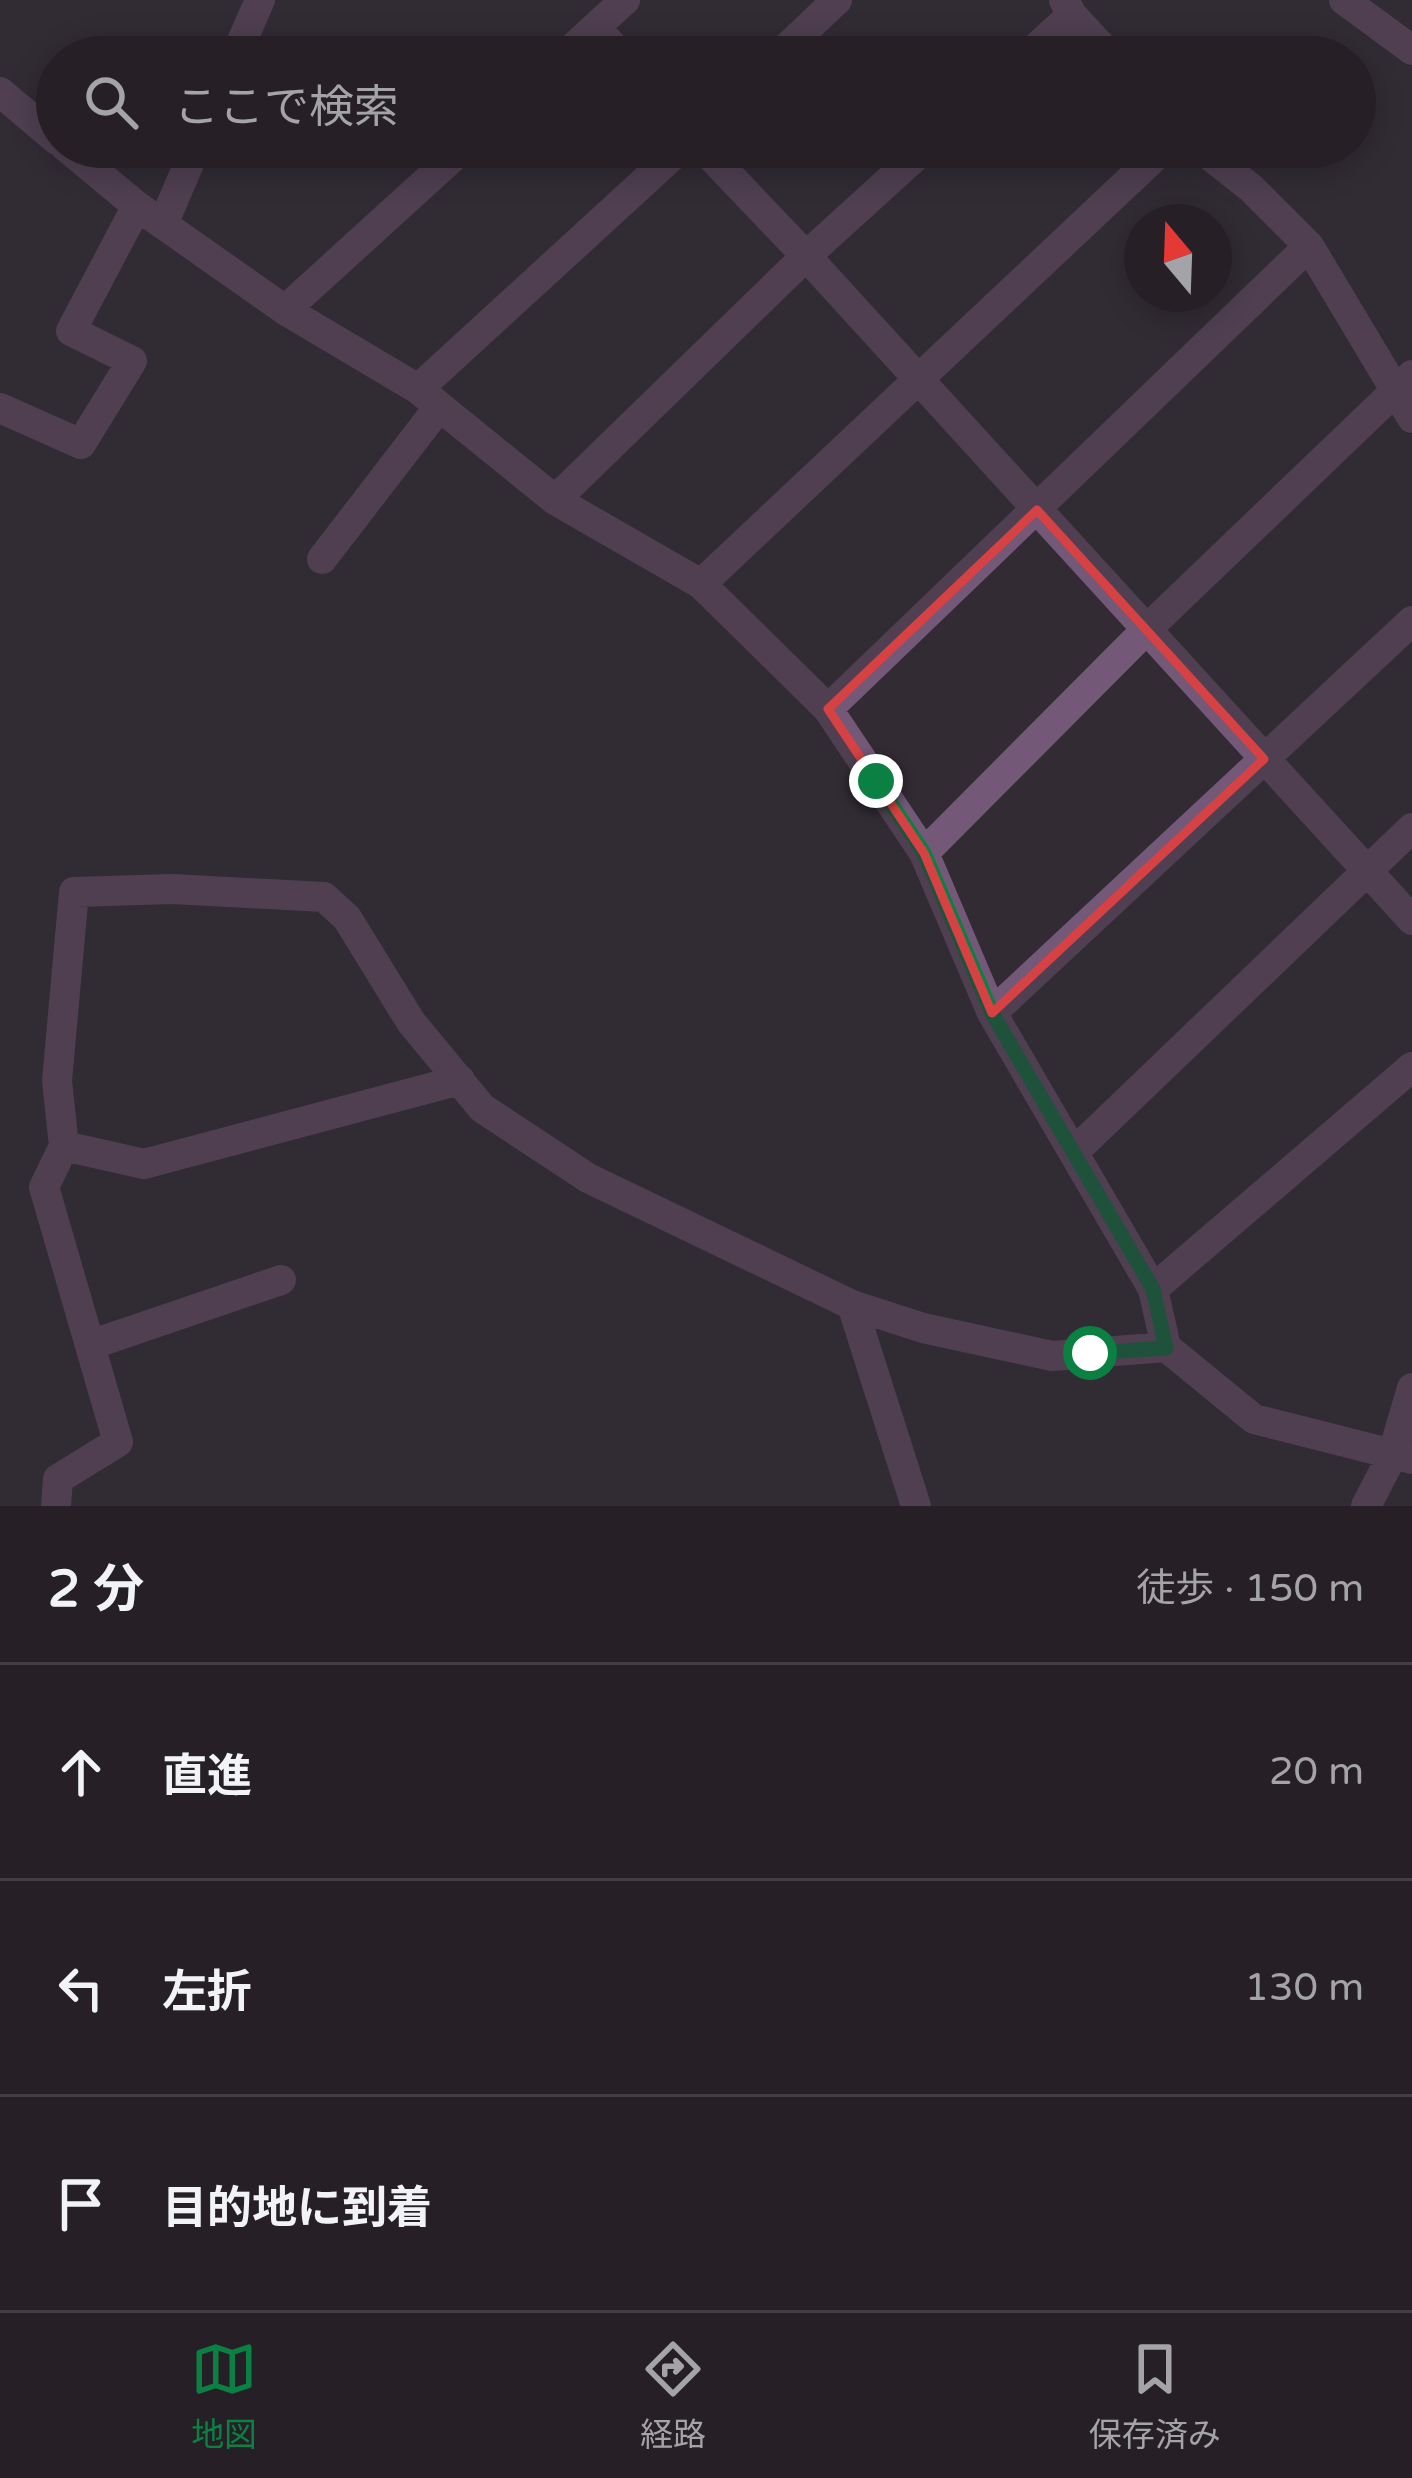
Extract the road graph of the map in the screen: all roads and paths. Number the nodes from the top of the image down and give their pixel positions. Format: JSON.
{"nodes":[{"id":1,"x":260,"y":0,"type":"edge"},
{"id":2,"x":625,"y":0,"type":"edge"},
{"id":3,"x":837,"y":0,"type":"edge"},
{"id":4,"x":1344,"y":0,"type":"edge"},
{"id":5,"x":1068,"y":8,"type":"edge"},
{"id":6,"x":596,"y":27,"type":"junction"},
{"id":7,"x":244,"y":36,"type":"edge"},
{"id":8,"x":586,"y":36,"type":"edge"},
{"id":9,"x":604,"y":36,"type":"edge"},
{"id":10,"x":799,"y":36,"type":"edge"},
{"id":11,"x":1044,"y":36,"type":"edge"},
{"id":12,"x":1093,"y":36,"type":"edge"},
{"id":13,"x":1412,"y":50,"type":"edge"},
{"id":14,"x":0,"y":92,"type":"edge"},
{"id":15,"x":36,"y":122,"type":"edge"},
{"id":16,"x":92,"y":168,"type":"edge"},
{"id":17,"x":182,"y":168,"type":"edge"},
{"id":18,"x":441,"y":168,"type":"edge"},
{"id":19,"x":661,"y":168,"type":"edge"},
{"id":20,"x":722,"y":168,"type":"edge"},
{"id":21,"x":903,"y":168,"type":"edge"},
{"id":22,"x":1144,"y":168,"type":"edge"},
{"id":23,"x":1226,"y":168,"type":"edge"},
{"id":24,"x":150,"y":214,"type":"junction"},
{"id":25,"x":1309,"y":246,"type":"junction"},
{"id":26,"x":806,"y":256,"type":"junction"},
{"id":27,"x":285,"y":310,"type":"junction"},
{"id":28,"x":919,"y":380,"type":"junction"},
{"id":29,"x":1407,"y":396,"type":"edge"},
{"id":30,"x":429,"y":398,"type":"junction"},
{"id":31,"x":0,"y":408,"type":"edge"},
{"id":32,"x":555,"y":500,"type":"junction"},
{"id":33,"x":1037,"y":510,"type":"junction"},
{"id":34,"x":322,"y":559,"type":"dead end"},
{"id":35,"x":701,"y":584,"type":"junction"},
{"id":36,"x":1412,"y":621,"type":"edge"},
{"id":37,"x":1145,"y":630,"type":"junction"},
{"id":38,"x":828,"y":709,"type":"junction"},
{"id":39,"x":1264,"y":759,"type":"junction"},
{"id":40,"x":1412,"y":828,"type":"edge"},
{"id":41,"x":924,"y":853,"type":"junction"},
{"id":42,"x":1367,"y":871,"type":"junction"},
{"id":43,"x":1412,"y":920,"type":"edge"},
{"id":44,"x":992,"y":1013,"type":"junction"},
{"id":45,"x":1412,"y":1067,"type":"edge"},
{"id":46,"x":460,"y":1081,"type":"junction"},
{"id":47,"x":64,"y":1146,"type":"junction"},
{"id":48,"x":1074,"y":1152,"type":"junction"},
{"id":49,"x":281,"y":1280,"type":"dead end"},
{"id":50,"x":1153,"y":1289,"type":"junction"},
{"id":51,"x":852,"y":1305,"type":"junction"},
{"id":52,"x":90,"y":1346,"type":"junction"},
{"id":53,"x":1166,"y":1348,"type":"junction"},
{"id":54,"x":1412,"y":1388,"type":"edge"},
{"id":55,"x":1402,"y":1457,"type":"edge"},
{"id":56,"x":56,"y":1506,"type":"edge"},
{"id":57,"x":916,"y":1506,"type":"edge"},
{"id":58,"x":1366,"y":1506,"type":"edge"}],
"edges":[{"from":1,"to":7,"type":"street"},
{"from":2,"to":6,"type":"street"},
{"from":3,"to":10,"type":"street"},
{"from":4,"to":13,"type":"street"},
{"from":5,"to":11,"type":"street"},
{"from":5,"to":12,"type":"street"},
{"from":6,"to":8,"type":"street"},
{"from":6,"to":9,"type":"street"},
{"from":14,"to":15,"type":"street"},
{"from":16,"to":24,"type":"street"},
{"from":17,"to":24,"type":"street"},
{"from":18,"to":27,"type":"street"},
{"from":19,"to":30,"type":"street"},
{"from":20,"to":26,"type":"street"},
{"from":21,"to":26,"type":"street"},
{"from":22,"to":28,"type":"street"},
{"from":23,"to":25,"type":"street"},
{"from":24,"to":27,"type":"street"},
{"from":24,"to":31,"type":"street"},
{"from":25,"to":29,"type":"street"},
{"from":25,"to":33,"type":"street"},
{"from":26,"to":28,"type":"street"},
{"from":26,"to":32,"type":"street"},
{"from":27,"to":30,"type":"street"},
{"from":28,"to":33,"type":"street"},
{"from":28,"to":35,"type":"street"},
{"from":29,"to":37,"type":"street"},
{"from":30,"to":32,"type":"street"},
{"from":30,"to":34,"type":"street"},
{"from":32,"to":35,"type":"street"},
{"from":33,"to":37,"type":"street"},
{"from":33,"to":38,"type":"street"},
{"from":35,"to":38,"type":"street"},
{"from":36,"to":39,"type":"street"},
{"from":37,"to":39,"type":"street"},
{"from":37,"to":41,"type":"street"},
{"from":38,"to":41,"type":"street"},
{"from":39,"to":42,"type":"street"},
{"from":39,"to":44,"type":"street"},
{"from":40,"to":42,"type":"street"},
{"from":41,"to":44,"type":"street"},
{"from":42,"to":43,"type":"street"},
{"from":42,"to":48,"type":"street"},
{"from":44,"to":48,"type":"street"},
{"from":45,"to":50,"type":"street"},
{"from":46,"to":47,"type":"street"},
{"from":46,"to":47,"type":"street"},
{"from":46,"to":51,"type":"street"},
{"from":47,"to":52,"type":"street"},
{"from":48,"to":50,"type":"street"},
{"from":49,"to":52,"type":"street"},
{"from":50,"to":53,"type":"street"},
{"from":51,"to":53,"type":"street"},
{"from":51,"to":57,"type":"street"},
{"from":52,"to":56,"type":"street"},
{"from":53,"to":55,"type":"street"},
{"from":54,"to":55,"type":"street"},
{"from":55,"to":58,"type":"street"}]}
